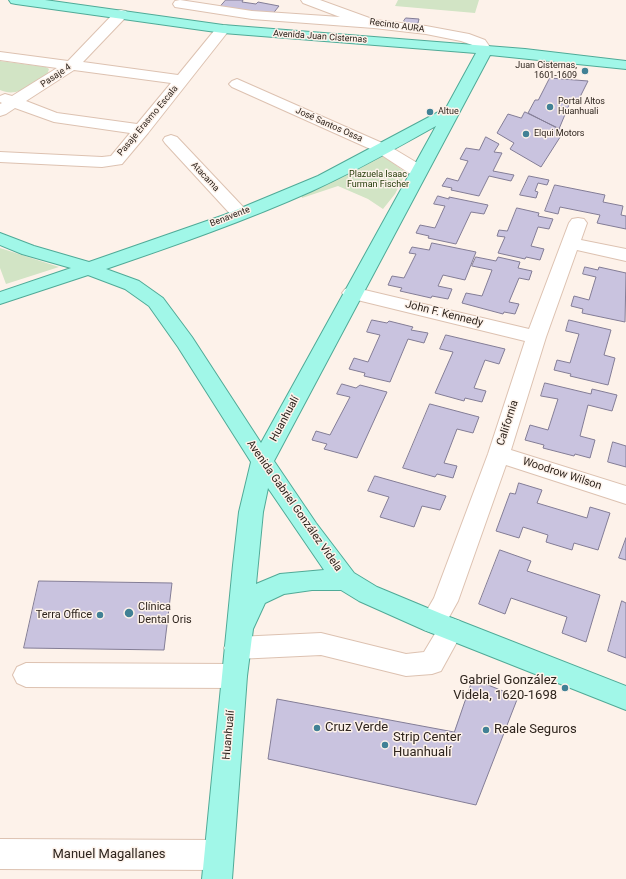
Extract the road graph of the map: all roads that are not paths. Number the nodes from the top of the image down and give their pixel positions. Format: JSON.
{"nodes":[{"id":1,"x":16,"y":0,"type":"edge"},
{"id":2,"x":308,"y":0,"type":"edge"},
{"id":3,"x":180,"y":4,"type":"dead end"},
{"id":4,"x":121,"y":14,"type":"junction"},
{"id":5,"x":374,"y":24,"type":"junction"},
{"id":6,"x":223,"y":29,"type":"junction"},
{"id":7,"x":485,"y":50,"type":"junction"},
{"id":8,"x":0,"y":56,"type":"edge"},
{"id":9,"x":626,"y":65,"type":"edge"},
{"id":10,"x":72,"y":66,"type":"junction"},
{"id":11,"x":626,"y":70,"type":"edge"},
{"id":12,"x":182,"y":80,"type":"junction"},
{"id":13,"x":237,"y":84,"type":"dead end"},
{"id":14,"x":0,"y":96,"type":"edge"},
{"id":15,"x":15,"y":103,"type":"junction"},
{"id":16,"x":452,"y":108,"type":"junction"},
{"id":17,"x":0,"y":111,"type":"edge"},
{"id":18,"x":142,"y":130,"type":"junction"},
{"id":19,"x":171,"y":140,"type":"dead end"},
{"id":20,"x":383,"y":149,"type":"junction"},
{"id":21,"x":0,"y":157,"type":"edge"},
{"id":22,"x":418,"y":171,"type":"junction"},
{"id":23,"x":240,"y":214,"type":"junction"},
{"id":24,"x":578,"y":223,"type":"dead end"},
{"id":25,"x":0,"y":238,"type":"edge"},
{"id":26,"x":571,"y":243,"type":"junction"},
{"id":27,"x":626,"y":255,"type":"edge"},
{"id":28,"x":88,"y":269,"type":"junction"},
{"id":29,"x":352,"y":293,"type":"junction"},
{"id":30,"x":0,"y":298,"type":"edge"},
{"id":31,"x":536,"y":337,"type":"junction"},
{"id":32,"x":498,"y":454,"type":"junction"},
{"id":33,"x":262,"y":462,"type":"junction"},
{"id":34,"x":626,"y":495,"type":"edge"},
{"id":35,"x":345,"y":580,"type":"junction"},
{"id":36,"x":442,"y":625,"type":"junction"},
{"id":37,"x":239,"y":640,"type":"junction"},
{"id":38,"x":26,"y":675,"type":"dead end"},
{"id":39,"x":234,"y":676,"type":"junction"},
{"id":40,"x":626,"y":698,"type":"edge"},
{"id":41,"x":0,"y":854,"type":"edge"},
{"id":42,"x":217,"y":867,"type":"edge"}],
"edges":[{"from":1,"to":4,"type":"main road","name":"Avenida Juan Cisternas"},
{"from":2,"to":5,"type":"street","name":"Recinto AURA"},
{"from":3,"to":5,"type":"street"},
{"from":4,"to":6,"type":"main road","name":"Avenida Juan Cisternas"},
{"from":4,"to":10,"type":"street","name":"Pasaje 4"},
{"from":5,"to":7,"type":"street","name":"Recinto AURA"},
{"from":6,"to":7,"type":"main road","name":"Avenida Juan Cisternas"},
{"from":6,"to":12,"type":"street","name":"Pasaje Erasmo Escala"},
{"from":7,"to":9,"type":"main road","name":"Avenida Juan Cisternas"},
{"from":7,"to":16,"type":"main road","name":"Huanhualí"},
{"from":8,"to":10,"type":"street"},
{"from":10,"to":12,"type":"street"},
{"from":10,"to":15,"type":"street","name":"Pasaje 4"},
{"from":11,"to":16,"type":"main road"},
{"from":12,"to":18,"type":"street","name":"Pasaje Erasmo Escala"},
{"from":13,"to":20,"type":"street","name":"José Santos Ossa"},
{"from":14,"to":15,"type":"street"},
{"from":15,"to":17,"type":"street","name":"Pasaje 4"},
{"from":15,"to":18,"type":"street"},
{"from":16,"to":20,"type":"main road","name":"Benavente"},
{"from":16,"to":22,"type":"main road","name":"Huanhualí"},
{"from":18,"to":21,"type":"street","name":"Pasaje Erasmo Escala"},
{"from":19,"to":23,"type":"street","name":"Atacama"},
{"from":20,"to":22,"type":"street","name":"José Santos Ossa"},
{"from":20,"to":23,"type":"main road","name":"Benavente"},
{"from":22,"to":29,"type":"main road","name":"Huanhualí"},
{"from":23,"to":28,"type":"main road","name":"Benavente"},
{"from":24,"to":26,"type":"street","name":"California"},
{"from":25,"to":28,"type":"main road","name":"Avenida Gabriel González Videla"},
{"from":26,"to":27,"type":"street"},
{"from":26,"to":31,"type":"street","name":"California"},
{"from":28,"to":30,"type":"main road","name":"Benavente"},
{"from":28,"to":33,"type":"main road","name":"Avenida Gabriel González Videla"},
{"from":29,"to":31,"type":"street","name":"John F. Kennedy"},
{"from":29,"to":33,"type":"main road","name":"Huanhualí"},
{"from":31,"to":32,"type":"street","name":"California"},
{"from":32,"to":34,"type":"street","name":"Woodrow Wilson"},
{"from":32,"to":36,"type":"street","name":"California"},
{"from":33,"to":35,"type":"main road","name":"Avenida Gabriel González Videla"},
{"from":33,"to":37,"type":"main road","name":"Huanhualí"},
{"from":35,"to":36,"type":"main road","name":"Avenida Gabriel González Videla"},
{"from":35,"to":37,"type":"main road"},
{"from":36,"to":37,"type":"street","name":"California"},
{"from":36,"to":40,"type":"main road","name":"Avenida Gabriel González Videla"},
{"from":37,"to":39,"type":"main road","name":"Huanhualí"},
{"from":38,"to":39,"type":"street"},
{"from":39,"to":42,"type":"main road","name":"Huanhualí"},
{"from":41,"to":42,"type":"street","name":"Manuel Magallanes"}]}
